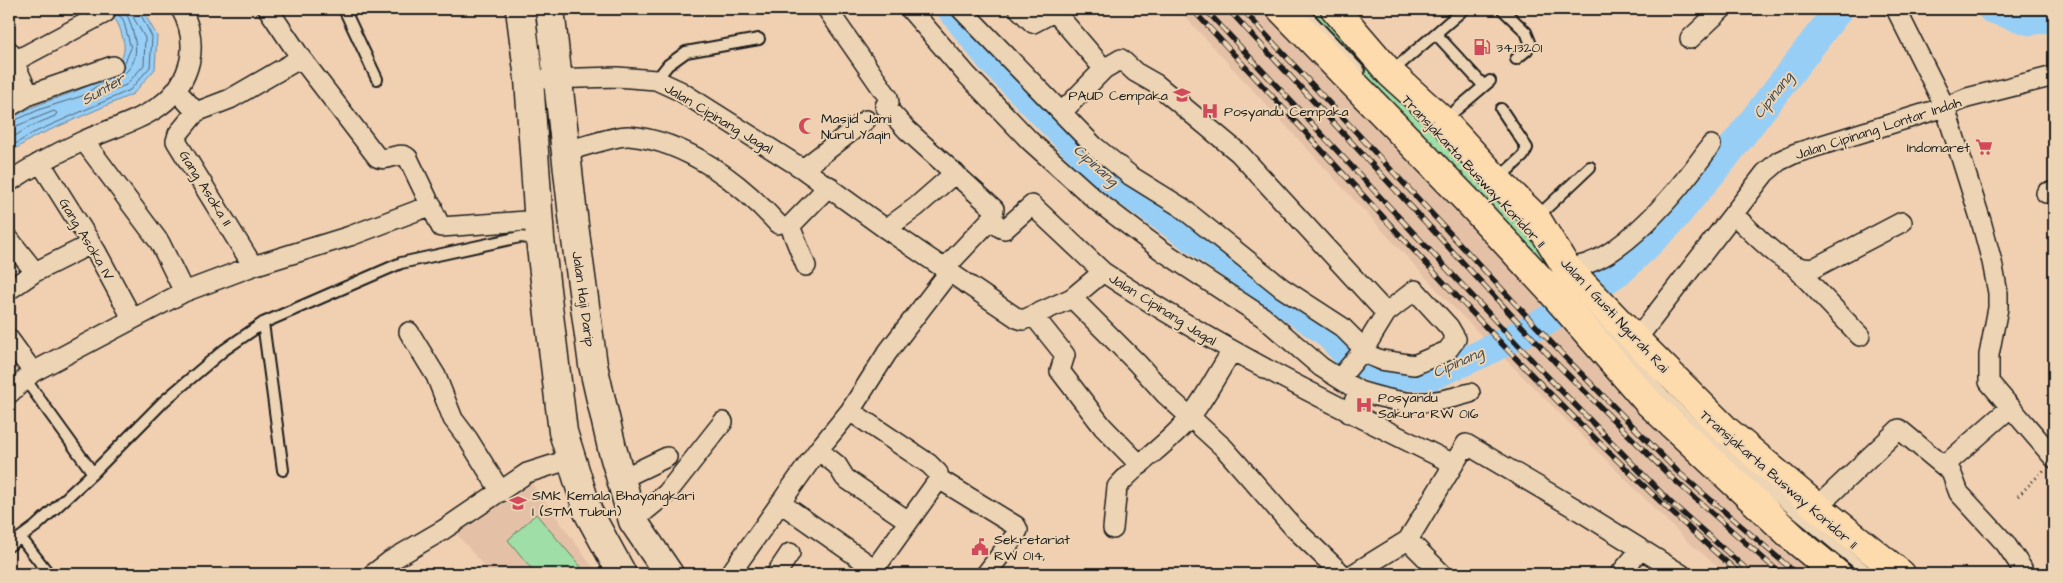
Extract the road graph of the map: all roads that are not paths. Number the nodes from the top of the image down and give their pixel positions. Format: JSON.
{"nodes":[{"id":1,"x":181,"y":9,"type":"edge"},
{"id":2,"x":268,"y":9,"type":"edge"},
{"id":3,"x":344,"y":9,"type":"edge"},
{"id":4,"x":827,"y":9,"type":"edge"},
{"id":5,"x":910,"y":9,"type":"edge"},
{"id":6,"x":961,"y":9,"type":"edge"},
{"id":7,"x":1019,"y":9,"type":"edge"},
{"id":8,"x":1281,"y":9,"type":"edge"},
{"id":9,"x":1301,"y":9,"type":"edge"},
{"id":10,"x":1335,"y":9,"type":"edge"},
{"id":11,"x":1464,"y":9,"type":"edge"},
{"id":12,"x":1502,"y":9,"type":"edge"},
{"id":13,"x":1722,"y":9,"type":"edge"},
{"id":14,"x":1896,"y":9,"type":"edge"},
{"id":15,"x":99,"y":13,"type":"edge"},
{"id":16,"x":551,"y":18,"type":"edge"},
{"id":17,"x":522,"y":20,"type":"edge"},
{"id":18,"x":1436,"y":34,"type":"junction"},
{"id":19,"x":759,"y":39,"type":"dead end"},
{"id":20,"x":1690,"y":39,"type":"dead end"},
{"id":21,"x":12,"y":56,"type":"edge"},
{"id":22,"x":301,"y":58,"type":"junction"},
{"id":23,"x":1516,"y":59,"type":"dead end"},
{"id":24,"x":113,"y":66,"type":"dead end"},
{"id":25,"x":1104,"y":69,"type":"junction"},
{"id":26,"x":1379,"y":76,"type":"junction"},
{"id":27,"x":2054,"y":76,"type":"edge"},
{"id":28,"x":558,"y":78,"type":"junction"},
{"id":29,"x":377,"y":79,"type":"dead end"},
{"id":30,"x":529,"y":79,"type":"junction"},
{"id":31,"x":656,"y":80,"type":"junction"},
{"id":32,"x":177,"y":90,"type":"junction"},
{"id":33,"x":29,"y":95,"type":"junction"},
{"id":34,"x":9,"y":107,"type":"edge"},
{"id":35,"x":1945,"y":107,"type":"junction"},
{"id":36,"x":1501,"y":109,"type":"dead end"},
{"id":37,"x":196,"y":112,"type":"junction"},
{"id":38,"x":1062,"y":112,"type":"junction"},
{"id":39,"x":866,"y":120,"type":"dead end"},
{"id":40,"x":1443,"y":121,"type":"junction"},
{"id":41,"x":84,"y":141,"type":"junction"},
{"id":42,"x":1711,"y":145,"type":"dead end"},
{"id":43,"x":566,"y":151,"type":"junction"},
{"id":44,"x":40,"y":162,"type":"junction"},
{"id":45,"x":1590,"y":167,"type":"dead end"},
{"id":46,"x":803,"y":169,"type":"junction"},
{"id":47,"x":955,"y":173,"type":"junction"},
{"id":48,"x":1497,"y":180,"type":"junction"},
{"id":49,"x":9,"y":182,"type":"edge"},
{"id":50,"x":829,"y":186,"type":"junction"},
{"id":51,"x":432,"y":205,"type":"junction"},
{"id":52,"x":1733,"y":214,"type":"junction"},
{"id":53,"x":992,"y":218,"type":"junction"},
{"id":54,"x":1536,"y":218,"type":"junction"},
{"id":55,"x":1902,"y":222,"type":"dead end"},
{"id":56,"x":778,"y":224,"type":"dead end"},
{"id":57,"x":886,"y":229,"type":"junction"},
{"id":58,"x":540,"y":231,"type":"junction"},
{"id":59,"x":9,"y":239,"type":"edge"},
{"id":60,"x":91,"y":244,"type":"junction"},
{"id":61,"x":253,"y":266,"type":"junction"},
{"id":62,"x":806,"y":266,"type":"dead end"},
{"id":63,"x":1795,"y":267,"type":"junction"},
{"id":64,"x":948,"y":270,"type":"junction"},
{"id":65,"x":35,"y":272,"type":"junction"},
{"id":66,"x":1103,"y":272,"type":"junction"},
{"id":67,"x":1565,"y":282,"type":"junction"},
{"id":68,"x":9,"y":290,"type":"edge"},
{"id":69,"x":184,"y":292,"type":"junction"},
{"id":70,"x":1072,"y":298,"type":"junction"},
{"id":71,"x":1386,"y":314,"type":"junction"},
{"id":72,"x":1033,"y":316,"type":"junction"},
{"id":73,"x":132,"y":318,"type":"junction"},
{"id":74,"x":263,"y":323,"type":"junction"},
{"id":75,"x":408,"y":332,"type":"dead end"},
{"id":76,"x":1615,"y":335,"type":"junction"},
{"id":77,"x":1860,"y":336,"type":"dead end"},
{"id":78,"x":9,"y":338,"type":"edge"},
{"id":79,"x":1362,"y":350,"type":"junction"},
{"id":80,"x":1232,"y":351,"type":"junction"},
{"id":81,"x":1344,"y":373,"type":"junction"},
{"id":82,"x":29,"y":376,"type":"junction"},
{"id":83,"x":1358,"y":391,"type":"junction"},
{"id":84,"x":1470,"y":393,"type":"dead end"},
{"id":85,"x":9,"y":394,"type":"edge"},
{"id":86,"x":2010,"y":406,"type":"junction"},
{"id":87,"x":850,"y":411,"type":"junction"},
{"id":88,"x":1350,"y":413,"type":"junction"},
{"id":89,"x":1190,"y":418,"type":"junction"},
{"id":90,"x":723,"y":422,"type":"dead end"},
{"id":91,"x":818,"y":450,"type":"junction"},
{"id":92,"x":667,"y":457,"type":"dead end"},
{"id":93,"x":571,"y":459,"type":"junction"},
{"id":94,"x":2051,"y":462,"type":"edge"},
{"id":95,"x":1454,"y":464,"type":"junction"},
{"id":96,"x":1140,"y":465,"type":"junction"},
{"id":97,"x":1944,"y":465,"type":"junction"},
{"id":98,"x":283,"y":470,"type":"dead end"},
{"id":99,"x":92,"y":474,"type":"junction"},
{"id":100,"x":621,"y":479,"type":"junction"},
{"id":101,"x":939,"y":479,"type":"junction"},
{"id":102,"x":501,"y":492,"type":"junction"},
{"id":103,"x":782,"y":504,"type":"junction"},
{"id":104,"x":1817,"y":507,"type":"junction"},
{"id":105,"x":908,"y":520,"type":"junction"},
{"id":106,"x":633,"y":521,"type":"junction"},
{"id":107,"x":1113,"y":529,"type":"dead end"},
{"id":108,"x":21,"y":538,"type":"junction"},
{"id":109,"x":1408,"y":540,"type":"junction"},
{"id":110,"x":9,"y":546,"type":"edge"},
{"id":111,"x":1641,"y":549,"type":"junction"},
{"id":112,"x":790,"y":553,"type":"dead end"},
{"id":113,"x":395,"y":568,"type":"edge"},
{"id":114,"x":873,"y":572,"type":"edge"},
{"id":115,"x":50,"y":574,"type":"edge"},
{"id":116,"x":373,"y":574,"type":"edge"},
{"id":117,"x":622,"y":574,"type":"edge"},
{"id":118,"x":669,"y":574,"type":"edge"},
{"id":119,"x":730,"y":574,"type":"edge"},
{"id":120,"x":776,"y":574,"type":"edge"},
{"id":121,"x":986,"y":574,"type":"edge"},
{"id":122,"x":1342,"y":574,"type":"edge"},
{"id":123,"x":1353,"y":574,"type":"edge"},
{"id":124,"x":1442,"y":574,"type":"edge"},
{"id":125,"x":1620,"y":574,"type":"edge"},
{"id":126,"x":1681,"y":574,"type":"edge"},
{"id":127,"x":1836,"y":574,"type":"edge"},
{"id":128,"x":1870,"y":574,"type":"edge"},
{"id":129,"x":1901,"y":574,"type":"edge"},
{"id":130,"x":2020,"y":574,"type":"edge"}],
"edges":[{"from":1,"to":32,"type":"street"},
{"from":2,"to":22,"type":"street"},
{"from":3,"to":29,"type":"lane"},
{"from":4,"to":47,"type":"street"},
{"from":5,"to":81,"type":"street"},
{"from":6,"to":38,"type":"street"},
{"from":7,"to":25,"type":"street"},
{"from":8,"to":67,"type":"main road","name":"Jalan I Gusti Ngurah Rai"},
{"from":9,"to":26,"type":"lane"},
{"from":10,"to":26,"type":"main road","name":"Jalan I Gusti Ngurah Rai"},
{"from":11,"to":18,"type":"lane"},
{"from":12,"to":23,"type":"lane"},
{"from":13,"to":20,"type":"street"},
{"from":14,"to":35,"type":"street"},
{"from":15,"to":21,"type":"street"},
{"from":16,"to":17,"type":"main road"},
{"from":16,"to":28,"type":"main road","name":"Jalan Haji Darip"},
{"from":17,"to":30,"type":"main road"},
{"from":18,"to":26,"type":"lane"},
{"from":18,"to":40,"type":"lane"},
{"from":19,"to":31,"type":"lane"},
{"from":21,"to":33,"type":"street"},
{"from":22,"to":37,"type":"street"},
{"from":22,"to":51,"type":"street"},
{"from":24,"to":33,"type":"street"},
{"from":25,"to":38,"type":"street"},
{"from":25,"to":71,"type":"street"},
{"from":26,"to":40,"type":"main road","name":"Jalan I Gusti Ngurah Rai"},
{"from":27,"to":35,"type":"street","name":"Jalan Cipinang Lontar Indah"},
{"from":28,"to":30,"type":"street","name":"Jalan Cipinang Jagal"},
{"from":28,"to":31,"type":"street","name":"Jalan Cipinang Jagal"},
{"from":28,"to":43,"type":"main road","name":"Jalan Haji Darip"},
{"from":30,"to":58,"type":"main road"},
{"from":31,"to":46,"type":"street","name":"Jalan Cipinang Jagal"},
{"from":32,"to":37,"type":"street"},
{"from":32,"to":41,"type":"street"},
{"from":33,"to":34,"type":"street"},
{"from":35,"to":52,"type":"street","name":"Jalan Cipinang Lontar Indah"},
{"from":35,"to":86,"type":"street"},
{"from":36,"to":48,"type":"lane"},
{"from":37,"to":61,"type":"street","name":"Gang Asoka II"},
{"from":38,"to":79,"type":"street"},
{"from":39,"to":46,"type":"street"},
{"from":40,"to":48,"type":"main road","name":"Jalan I Gusti Ngurah Rai"},
{"from":41,"to":44,"type":"street"},
{"from":41,"to":69,"type":"street"},
{"from":42,"to":67,"type":"street"},
{"from":43,"to":56,"type":"street"},
{"from":43,"to":100,"type":"main road","name":"Jalan Haji Darip"},
{"from":44,"to":49,"type":"street"},
{"from":44,"to":60,"type":"street","name":"Gang Asoka IV"},
{"from":45,"to":54,"type":"lane"},
{"from":46,"to":50,"type":"street","name":"Jalan Cipinang Jagal"},
{"from":47,"to":53,"type":"street"},
{"from":47,"to":57,"type":"street"},
{"from":48,"to":54,"type":"main road","name":"Jalan I Gusti Ngurah Rai"},
{"from":50,"to":57,"type":"street","name":"Jalan Cipinang Jagal"},
{"from":50,"to":62,"type":"street"},
{"from":51,"to":58,"type":"street"},
{"from":51,"to":61,"type":"street"},
{"from":52,"to":63,"type":"street"},
{"from":52,"to":76,"type":"street","name":"Jalan Cipinang Lontar Indah"},
{"from":53,"to":64,"type":"street"},
{"from":53,"to":66,"type":"street"},
{"from":54,"to":67,"type":"main road","name":"Jalan I Gusti Ngurah Rai"},
{"from":55,"to":63,"type":"street"},
{"from":57,"to":64,"type":"street","name":"Jalan Cipinang Jagal"},
{"from":58,"to":74,"type":"lane"},
{"from":58,"to":93,"type":"main road"},
{"from":59,"to":65,"type":"street"},
{"from":60,"to":65,"type":"street"},
{"from":60,"to":73,"type":"street","name":"Gang Asoka IV"},
{"from":61,"to":69,"type":"street"},
{"from":63,"to":77,"type":"street"},
{"from":64,"to":72,"type":"street","name":"Jalan Cipinang Jagal"},
{"from":64,"to":87,"type":"street"},
{"from":65,"to":68,"type":"street"},
{"from":66,"to":70,"type":"street","name":"Jalan Cipinang Jagal"},
{"from":66,"to":80,"type":"street","name":"Jalan Cipinang Jagal"},
{"from":67,"to":76,"type":"main road","name":"Jalan I Gusti Ngurah Rai"},
{"from":69,"to":73,"type":"street"},
{"from":70,"to":72,"type":"street","name":"Jalan Cipinang Jagal"},
{"from":70,"to":89,"type":"street"},
{"from":71,"to":79,"type":"street"},
{"from":71,"to":79,"type":"street"},
{"from":72,"to":96,"type":"street"},
{"from":73,"to":82,"type":"street"},
{"from":74,"to":98,"type":"lane"},
{"from":74,"to":99,"type":"lane"},
{"from":75,"to":102,"type":"street"},
{"from":76,"to":104,"type":"main road","name":"Jalan I Gusti Ngurah Rai"},
{"from":76,"to":127,"type":"main road","name":"Jalan I Gusti Ngurah Rai"},
{"from":76,"to":128,"type":"lane","name":"Transjakarta Busway Koridor 11"},
{"from":78,"to":82,"type":"street"},
{"from":79,"to":81,"type":"street"},
{"from":80,"to":88,"type":"street","name":"Jalan Cipinang Jagal"},
{"from":80,"to":89,"type":"street"},
{"from":81,"to":83,"type":"street"},
{"from":82,"to":85,"type":"street"},
{"from":82,"to":99,"type":"lane"},
{"from":83,"to":84,"type":"street"},
{"from":83,"to":88,"type":"street"},
{"from":86,"to":94,"type":"street"},
{"from":86,"to":97,"type":"street"},
{"from":87,"to":91,"type":"street"},
{"from":87,"to":101,"type":"street"},
{"from":88,"to":95,"type":"street","name":"Jalan Cipinang Jagal"},
{"from":89,"to":96,"type":"street"},
{"from":89,"to":122,"type":"street"},
{"from":90,"to":106,"type":"street"},
{"from":91,"to":103,"type":"street"},
{"from":91,"to":105,"type":"street"},
{"from":92,"to":100,"type":"street"},
{"from":93,"to":102,"type":"street"},
{"from":93,"to":117,"type":"main road"},
{"from":95,"to":109,"type":"street"},
{"from":95,"to":111,"type":"street"},
{"from":96,"to":107,"type":"street"},
{"from":97,"to":104,"type":"street"},
{"from":97,"to":130,"type":"street"},
{"from":99,"to":108,"type":"lane"},
{"from":100,"to":106,"type":"main road","name":"Jalan Haji Darip"},
{"from":101,"to":105,"type":"street"},
{"from":101,"to":121,"type":"street"},
{"from":102,"to":113,"type":"street"},
{"from":103,"to":114,"type":"street"},
{"from":103,"to":119,"type":"street"},
{"from":104,"to":129,"type":"main road","name":"Jalan I Gusti Ngurah Rai"},
{"from":105,"to":114,"type":"street"},
{"from":106,"to":118,"type":"main road","name":"Jalan Haji Darip"},
{"from":108,"to":110,"type":"lane"},
{"from":108,"to":115,"type":"lane"},
{"from":109,"to":123,"type":"street"},
{"from":109,"to":124,"type":"street"},
{"from":111,"to":125,"type":"street"},
{"from":111,"to":126,"type":"street"},
{"from":112,"to":120,"type":"street"},
{"from":113,"to":116,"type":"street"}]}
